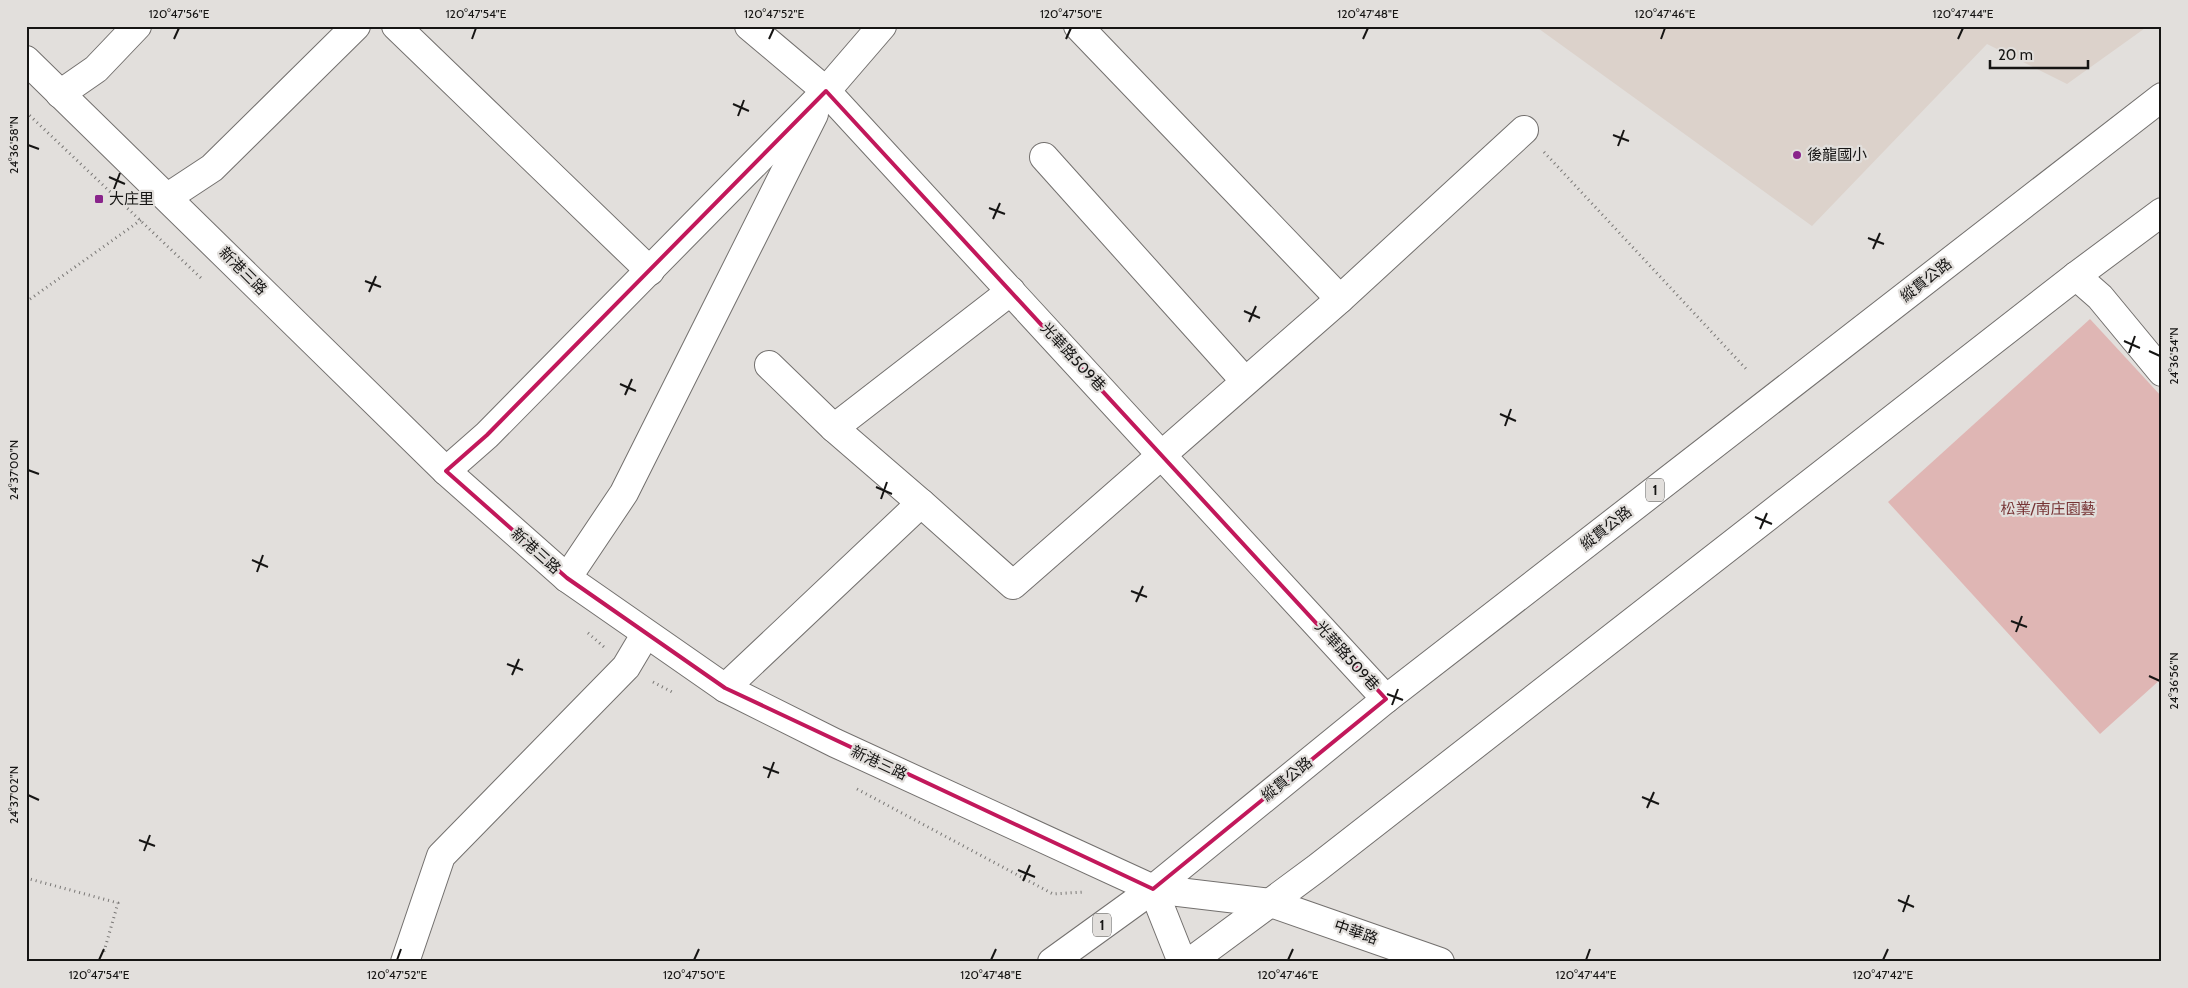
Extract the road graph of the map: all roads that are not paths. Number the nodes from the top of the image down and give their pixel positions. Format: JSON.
{"nodes":[{"id":1,"x":137,"y":26,"type":"edge"},
{"id":2,"x":356,"y":26,"type":"edge"},
{"id":3,"x":396,"y":26,"type":"edge"},
{"id":4,"x":750,"y":26,"type":"edge"},
{"id":5,"x":882,"y":26,"type":"edge"},
{"id":6,"x":1078,"y":26,"type":"edge"},
{"id":7,"x":26,"y":60,"type":"edge"},
{"id":8,"x":826,"y":91,"type":"junction"},
{"id":9,"x":60,"y":94,"type":"junction"},
{"id":10,"x":2162,"y":97,"type":"edge"},
{"id":11,"x":1524,"y":130,"type":"road end"},
{"id":12,"x":1044,"y":157,"type":"dead end"},
{"id":13,"x":168,"y":197,"type":"junction"},
{"id":14,"x":2162,"y":212,"type":"edge"},
{"id":15,"x":650,"y":271,"type":"junction"},
{"id":16,"x":2076,"y":276,"type":"junction"},
{"id":17,"x":1011,"y":291,"type":"junction"},
{"id":18,"x":1340,"y":298,"type":"junction"},
{"id":19,"x":770,"y":365,"type":"dead end"},
{"id":20,"x":2162,"y":372,"type":"edge"},
{"id":21,"x":1245,"y":381,"type":"junction"},
{"id":22,"x":834,"y":428,"type":"junction"},
{"id":23,"x":1162,"y":454,"type":"junction"},
{"id":24,"x":446,"y":471,"type":"junction"},
{"id":25,"x":921,"y":503,"type":"junction"},
{"id":26,"x":567,"y":578,"type":"junction"},
{"id":27,"x":645,"y":634,"type":"junction"},
{"id":28,"x":725,"y":688,"type":"junction"},
{"id":29,"x":1386,"y":698,"type":"junction"},
{"id":30,"x":1153,"y":889,"type":"junction"},
{"id":31,"x":1271,"y":903,"type":"junction"},
{"id":32,"x":405,"y":962,"type":"edge"},
{"id":33,"x":1052,"y":962,"type":"edge"},
{"id":34,"x":1182,"y":962,"type":"edge"},
{"id":35,"x":1190,"y":962,"type":"edge"},
{"id":36,"x":1440,"y":962,"type":"edge"}],
"edges":[{"from":1,"to":9,"type":"street"},
{"from":2,"to":13,"type":"street"},
{"from":3,"to":15,"type":"street"},
{"from":4,"to":8,"type":"street","name":"光華路509巷"},
{"from":5,"to":8,"type":"street"},
{"from":6,"to":18,"type":"street"},
{"from":7,"to":9,"type":"street","name":"新港三路"},
{"from":8,"to":15,"type":"street"},
{"from":8,"to":17,"type":"street","name":"光華路509巷"},
{"from":8,"to":26,"type":"street"},
{"from":9,"to":13,"type":"street","name":"新港三路"},
{"from":10,"to":29,"type":"street","name":"縱貫公路","number":"1"},
{"from":11,"to":18,"type":"street"},
{"from":12,"to":21,"type":"street"},
{"from":13,"to":24,"type":"street","name":"新港三路"},
{"from":14,"to":16,"type":"street"},
{"from":15,"to":24,"type":"street"},
{"from":16,"to":20,"type":"street"},
{"from":16,"to":31,"type":"street"},
{"from":17,"to":22,"type":"street"},
{"from":17,"to":23,"type":"street","name":"光華路509巷"},
{"from":18,"to":21,"type":"street"},
{"from":19,"to":22,"type":"street"},
{"from":21,"to":23,"type":"street"},
{"from":22,"to":25,"type":"street"},
{"from":23,"to":25,"type":"street"},
{"from":23,"to":29,"type":"street","name":"光華路509巷"},
{"from":24,"to":26,"type":"street","name":"新港三路"},
{"from":25,"to":28,"type":"street"},
{"from":26,"to":27,"type":"street","name":"新港三路"},
{"from":27,"to":28,"type":"street","name":"新港三路"},
{"from":27,"to":32,"type":"street"},
{"from":28,"to":30,"type":"street","name":"新港三路"},
{"from":29,"to":30,"type":"street","name":"縱貫公路","number":"1"},
{"from":30,"to":31,"type":"street","name":"新港三路"},
{"from":30,"to":33,"type":"street","name":"縱貫公路","number":"1"},
{"from":30,"to":34,"type":"street"},
{"from":31,"to":35,"type":"street"},
{"from":31,"to":36,"type":"street","name":"中華路"}]}
